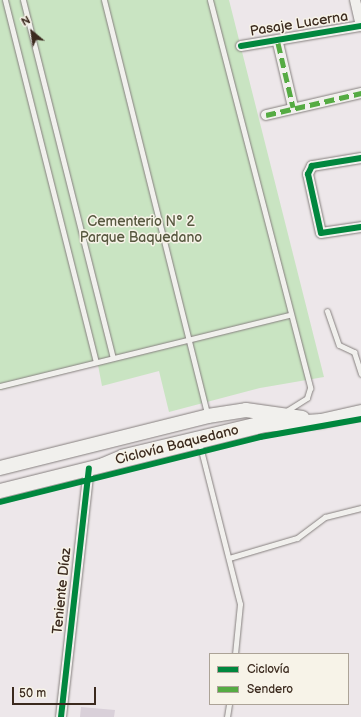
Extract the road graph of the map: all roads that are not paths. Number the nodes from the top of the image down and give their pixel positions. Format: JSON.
{"nodes":[{"id":1,"x":5,"y":0,"type":"edge"},
{"id":2,"x":23,"y":0,"type":"edge"},
{"id":3,"x":104,"y":0,"type":"edge"},
{"id":4,"x":210,"y":0,"type":"edge"},
{"id":5,"x":355,"y":0,"type":"edge"},
{"id":6,"x":361,"y":26,"type":"edge"},
{"id":7,"x":278,"y":43,"type":"junction"},
{"id":8,"x":241,"y":46,"type":"dead end"},
{"id":9,"x":361,"y":93,"type":"edge"},
{"id":10,"x":293,"y":107,"type":"junction"},
{"id":11,"x":266,"y":115,"type":"dead end"},
{"id":12,"x":361,"y":158,"type":"edge"},
{"id":13,"x":361,"y":227,"type":"edge"},
{"id":14,"x":327,"y":311,"type":"dead end"},
{"id":15,"x":290,"y":315,"type":"junction"},
{"id":16,"x":188,"y":340,"type":"junction"},
{"id":17,"x":113,"y":358,"type":"junction"},
{"id":18,"x":96,"y":362,"type":"junction"},
{"id":19,"x":361,"y":374,"type":"edge"},
{"id":20,"x":0,"y":386,"type":"edge"},
{"id":21,"x":361,"y":412,"type":"edge"},
{"id":22,"x":282,"y":414,"type":"junction"},
{"id":23,"x":208,"y":416,"type":"junction"},
{"id":24,"x":320,"y":421,"type":"junction"},
{"id":25,"x":198,"y":441,"type":"junction"},
{"id":26,"x":0,"y":468,"type":"edge"},
{"id":27,"x":89,"y":468,"type":"junction"},
{"id":28,"x":0,"y":492,"type":"edge"},
{"id":29,"x":361,"y":508,"type":"edge"},
{"id":30,"x":229,"y":558,"type":"junction"},
{"id":31,"x":235,"y":653,"type":"edge"},
{"id":32,"x":229,"y":705,"type":"edge"},
{"id":33,"x":60,"y":717,"type":"edge"},
{"id":34,"x":228,"y":717,"type":"edge"}],
"edges":[{"from":1,"to":18,"type":"lane"},
{"from":2,"to":17,"type":"lane"},
{"from":3,"to":16,"type":"lane"},
{"from":4,"to":15,"type":"lane"},
{"from":5,"to":6,"type":"street"},
{"from":6,"to":7,"type":"street","name":"Pasaje Lucerna"},
{"from":7,"to":8,"type":"street","name":"Pasaje Lucerna"},
{"from":7,"to":10,"type":"street"},
{"from":9,"to":10,"type":"street"},
{"from":10,"to":11,"type":"street"},
{"from":12,"to":13,"type":"street"},
{"from":14,"to":19,"type":"lane"},
{"from":15,"to":16,"type":"lane"},
{"from":15,"to":22,"type":"lane"},
{"from":16,"to":17,"type":"lane"},
{"from":16,"to":23,"type":"lane"},
{"from":17,"to":18,"type":"lane"},
{"from":18,"to":20,"type":"lane"},
{"from":21,"to":24,"type":"main road"},
{"from":22,"to":23,"type":"main road"},
{"from":22,"to":24,"type":"main road"},
{"from":22,"to":27,"type":"lane"},
{"from":23,"to":26,"type":"main road"},
{"from":24,"to":25,"type":"main road"},
{"from":25,"to":27,"type":"main road"},
{"from":25,"to":30,"type":"lane"},
{"from":27,"to":28,"type":"main road"},
{"from":27,"to":33,"type":"street","name":"Teniente Díaz"},
{"from":29,"to":30,"type":"lane"},
{"from":30,"to":31,"type":"lane"},
{"from":32,"to":34,"type":"lane"}]}
